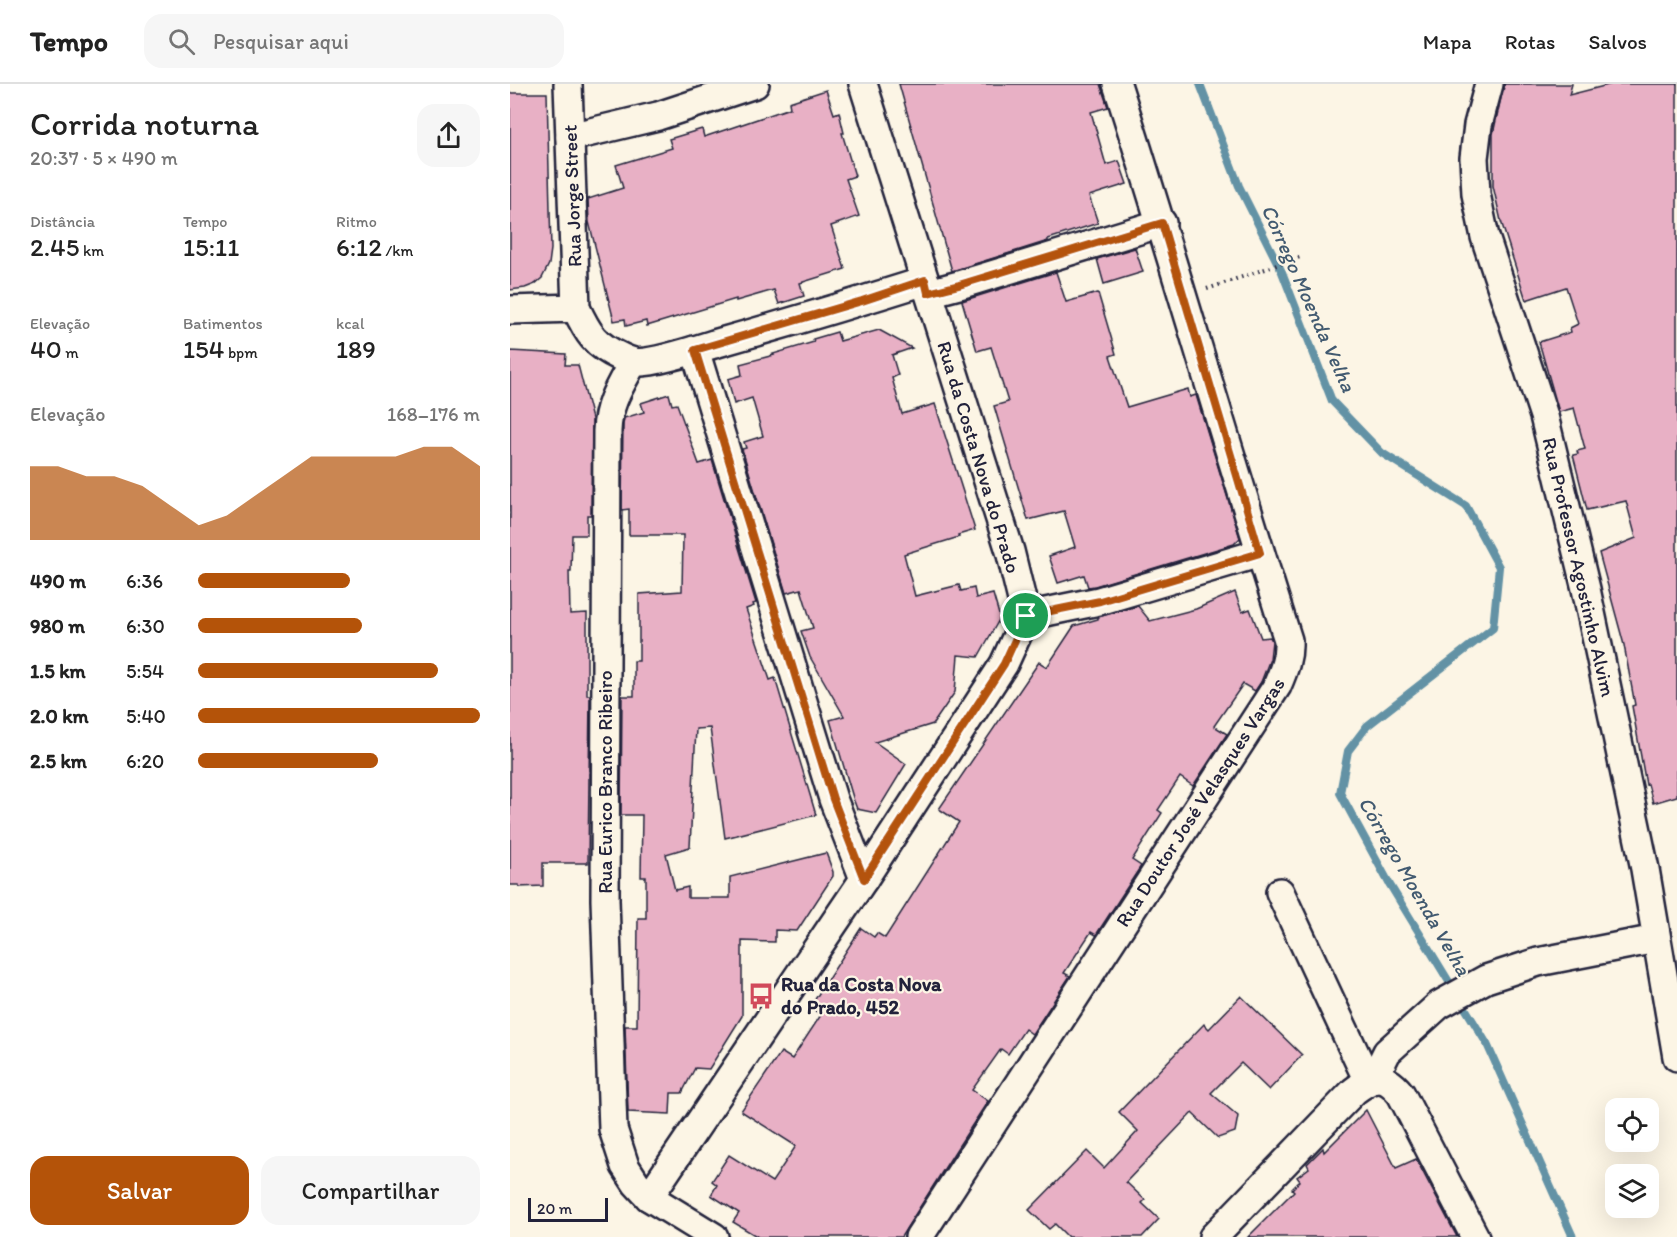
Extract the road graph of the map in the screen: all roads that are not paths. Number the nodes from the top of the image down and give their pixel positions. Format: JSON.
{"nodes":[{"id":1,"x":568,"y":84,"type":"edge"},
{"id":2,"x":755,"y":84,"type":"edge"},
{"id":3,"x":863,"y":84,"type":"edge"},
{"id":4,"x":1117,"y":84,"type":"edge"},
{"id":5,"x":1489,"y":84,"type":"edge"},
{"id":6,"x":570,"y":137,"type":"junction"},
{"id":7,"x":1162,"y":223,"type":"junction"},
{"id":8,"x":927,"y":287,"type":"junction"},
{"id":9,"x":576,"y":308,"type":"junction"},
{"id":10,"x":510,"y":310,"type":"edge"},
{"id":11,"x":695,"y":350,"type":"junction"},
{"id":12,"x":633,"y":362,"type":"junction"},
{"id":13,"x":1260,"y":553,"type":"junction"},
{"id":14,"x":1026,"y":616,"type":"junction"},
{"id":15,"x":864,"y":879,"type":"junction"},
{"id":16,"x":1280,"y":892,"type":"dead end"},
{"id":17,"x":1656,"y":939,"type":"junction"},
{"id":18,"x":1677,"y":1057,"type":"edge"},
{"id":19,"x":1373,"y":1079,"type":"junction"},
{"id":20,"x":649,"y":1197,"type":"junction"},
{"id":21,"x":714,"y":1237,"type":"edge"},
{"id":22,"x":919,"y":1237,"type":"edge"},
{"id":23,"x":1214,"y":1237,"type":"edge"},
{"id":24,"x":1475,"y":1237,"type":"edge"}],
"edges":[{"from":1,"to":6,"type":"street","name":"Rua Jorge Street"},
{"from":2,"to":6,"type":"street"},
{"from":3,"to":8,"type":"street","name":"Rua da Costa Nova do Prado"},
{"from":4,"to":7,"type":"street","name":"Rua Doutor José Velasques Vargas"},
{"from":5,"to":17,"type":"street","name":"Rua Professor Agostinho Alvim"},
{"from":6,"to":9,"type":"street","name":"Rua Jorge Street"},
{"from":7,"to":8,"type":"street"},
{"from":7,"to":13,"type":"street","name":"Rua Doutor José Velasques Vargas"},
{"from":8,"to":11,"type":"street"},
{"from":8,"to":14,"type":"street","name":"Rua da Costa Nova do Prado"},
{"from":9,"to":10,"type":"street"},
{"from":9,"to":12,"type":"street"},
{"from":11,"to":12,"type":"street"},
{"from":11,"to":15,"type":"street"},
{"from":12,"to":20,"type":"street","name":"Rua Eurico Branco Ribeiro"},
{"from":13,"to":14,"type":"street"},
{"from":13,"to":22,"type":"street","name":"Rua Doutor José Velasques Vargas"},
{"from":14,"to":15,"type":"street"},
{"from":15,"to":20,"type":"street"},
{"from":16,"to":19,"type":"street"},
{"from":17,"to":18,"type":"street","name":"Rua Professor Agostinho Alvim"},
{"from":17,"to":19,"type":"street"},
{"from":19,"to":23,"type":"street"},
{"from":19,"to":24,"type":"street"},
{"from":20,"to":21,"type":"street","name":"Rua Eurico Branco Ribeiro"}]}
